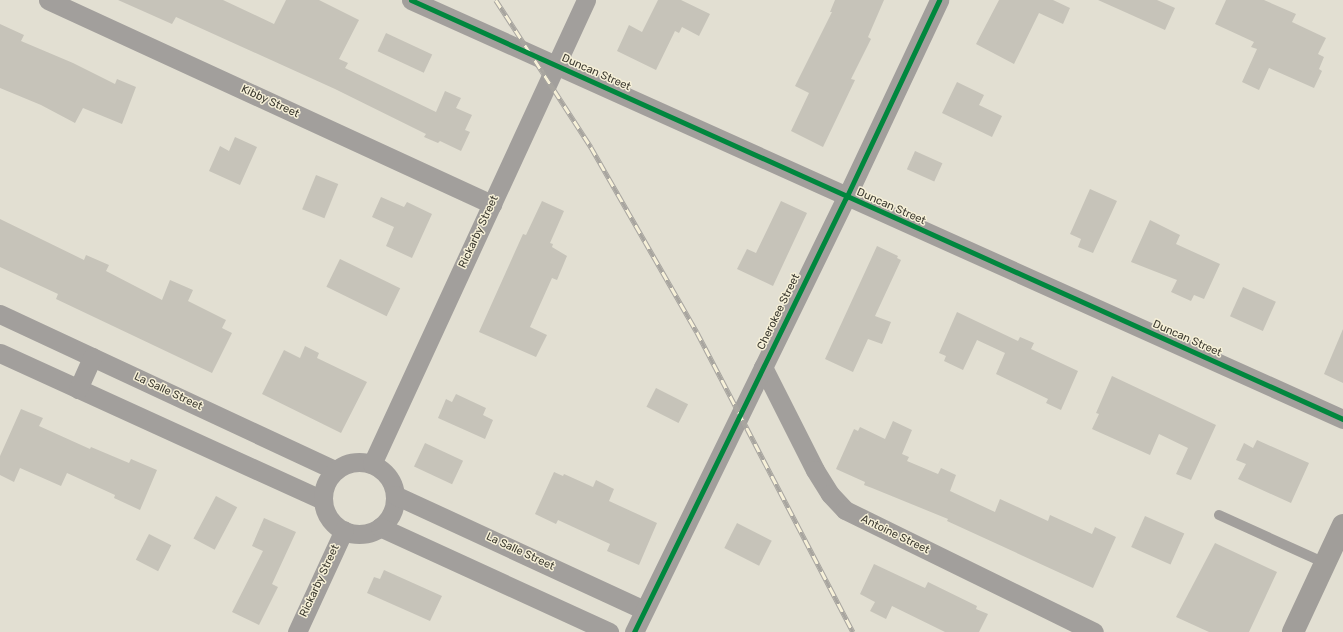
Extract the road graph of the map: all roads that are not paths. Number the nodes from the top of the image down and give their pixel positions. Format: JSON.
{"nodes":[{"id":1,"x":48,"y":0,"type":"edge"},
{"id":2,"x":411,"y":0,"type":"edge"},
{"id":3,"x":586,"y":0,"type":"edge"},
{"id":4,"x":938,"y":0,"type":"edge"},
{"id":5,"x":556,"y":66,"type":"junction"},
{"id":6,"x":846,"y":198,"type":"junction"},
{"id":7,"x":492,"y":204,"type":"junction"},
{"id":8,"x":0,"y":314,"type":"edge"},
{"id":9,"x":0,"y":353,"type":"edge"},
{"id":10,"x":92,"y":357,"type":"junction"},
{"id":11,"x":763,"y":366,"type":"junction"},
{"id":12,"x":78,"y":389,"type":"junction"},
{"id":13,"x":1343,"y":419,"type":"edge"},
{"id":14,"x":372,"y":464,"type":"junction"},
{"id":15,"x":335,"y":470,"type":"junction"},
{"id":16,"x":395,"y":495,"type":"junction"},
{"id":17,"x":323,"y":500,"type":"junction"},
{"id":18,"x":1219,"y":515,"type":"dead end"},
{"id":19,"x":1343,"y":526,"type":"edge"},
{"id":20,"x":380,"y":527,"type":"junction"},
{"id":21,"x":344,"y":530,"type":"junction"},
{"id":22,"x":1325,"y":563,"type":"junction"},
{"id":23,"x":644,"y":610,"type":"junction"},
{"id":24,"x":1083,"y":630,"type":"edge"},
{"id":25,"x":297,"y":632,"type":"edge"},
{"id":26,"x":609,"y":632,"type":"edge"},
{"id":27,"x":634,"y":632,"type":"edge"},
{"id":28,"x":1293,"y":632,"type":"edge"}],
"edges":[{"from":1,"to":7,"type":"street","name":"Kibby Street"},
{"from":2,"to":5,"type":"street","name":"Duncan Street"},
{"from":3,"to":5,"type":"street","name":"Rickarby Street"},
{"from":4,"to":6,"type":"street","name":"Cherokee Street"},
{"from":5,"to":6,"type":"street","name":"Duncan Street"},
{"from":5,"to":7,"type":"street","name":"Rickarby Street"},
{"from":6,"to":11,"type":"street","name":"Cherokee Street"},
{"from":6,"to":13,"type":"street","name":"Duncan Street"},
{"from":7,"to":14,"type":"street","name":"Rickarby Street"},
{"from":8,"to":10,"type":"street","name":"La Salle Street"},
{"from":9,"to":12,"type":"street"},
{"from":10,"to":12,"type":"street"},
{"from":10,"to":15,"type":"street","name":"La Salle Street"},
{"from":11,"to":23,"type":"street","name":"Cherokee Street"},
{"from":11,"to":24,"type":"street","name":"Antoine Street"},
{"from":12,"to":17,"type":"street"},
{"from":14,"to":15,"type":"street"},
{"from":14,"to":16,"type":"street"},
{"from":15,"to":17,"type":"street"},
{"from":16,"to":20,"type":"street"},
{"from":16,"to":23,"type":"street","name":"La Salle Street"},
{"from":17,"to":21,"type":"street"},
{"from":18,"to":22,"type":"lane"},
{"from":19,"to":22,"type":"main road"},
{"from":20,"to":21,"type":"street"},
{"from":20,"to":26,"type":"street"},
{"from":21,"to":25,"type":"street","name":"Rickarby Street"},
{"from":22,"to":28,"type":"main road"},
{"from":23,"to":27,"type":"street","name":"Cherokee Street"}]}
